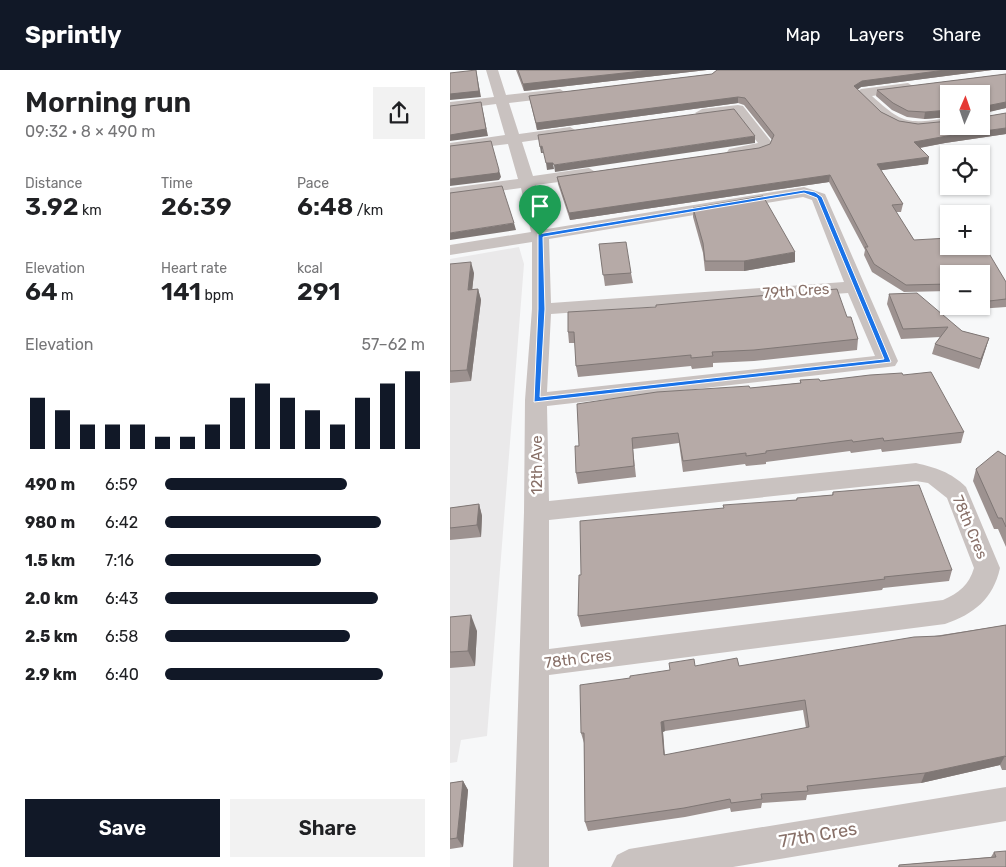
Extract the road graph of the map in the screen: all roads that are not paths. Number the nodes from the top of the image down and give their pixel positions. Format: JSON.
{"nodes":[{"id":1,"x":492,"y":70,"type":"edge"},
{"id":2,"x":919,"y":86,"type":"edge"},
{"id":3,"x":578,"y":91,"type":"edge"},
{"id":4,"x":501,"y":100,"type":"junction"},
{"id":5,"x":450,"y":106,"type":"edge"},
{"id":6,"x":689,"y":115,"type":"edge"},
{"id":7,"x":940,"y":123,"type":"edge"},
{"id":8,"x":581,"y":130,"type":"edge"},
{"id":9,"x":512,"y":139,"type":"junction"},
{"id":10,"x":450,"y":147,"type":"edge"},
{"id":11,"x":720,"y":154,"type":"edge"},
{"id":12,"x":604,"y":171,"type":"edge"},
{"id":13,"x":527,"y":182,"type":"junction"},
{"id":14,"x":450,"y":193,"type":"edge"},
{"id":15,"x":540,"y":236,"type":"junction"},
{"id":16,"x":450,"y":250,"type":"edge"},
{"id":17,"x":855,"y":287,"type":"junction"},
{"id":18,"x":542,"y":309,"type":"junction"},
{"id":19,"x":536,"y":400,"type":"junction"},
{"id":20,"x":537,"y":512,"type":"junction"},
{"id":21,"x":534,"y":664,"type":"junction"},
{"id":22,"x":1006,"y":804,"type":"edge"},
{"id":23,"x":531,"y":867,"type":"edge"},
{"id":24,"x":630,"y":867,"type":"edge"}],
"edges":[{"from":1,"to":4,"type":"street","name":"12th Ave"},
{"from":2,"to":7,"type":"street"},
{"from":3,"to":4,"type":"street"},
{"from":4,"to":5,"type":"street"},
{"from":4,"to":9,"type":"street","name":"12th Ave"},
{"from":6,"to":11,"type":"street"},
{"from":8,"to":9,"type":"street"},
{"from":9,"to":10,"type":"street"},
{"from":9,"to":13,"type":"street","name":"12th Ave"},
{"from":12,"to":13,"type":"street"},
{"from":13,"to":14,"type":"street"},
{"from":13,"to":15,"type":"street","name":"12th Ave"},
{"from":15,"to":16,"type":"street"},
{"from":15,"to":17,"type":"street"},
{"from":15,"to":18,"type":"street","name":"12th Ave"},
{"from":17,"to":18,"type":"street","name":"79th Cres"},
{"from":17,"to":19,"type":"street"},
{"from":18,"to":19,"type":"street","name":"12th Ave"},
{"from":19,"to":20,"type":"street","name":"12th Ave"},
{"from":20,"to":21,"type":"street","name":"12th Ave"},
{"from":20,"to":21,"type":"street","name":"78th Cres"},
{"from":21,"to":23,"type":"street","name":"12th Ave"},
{"from":22,"to":24,"type":"street","name":"77th Cres"}]}
